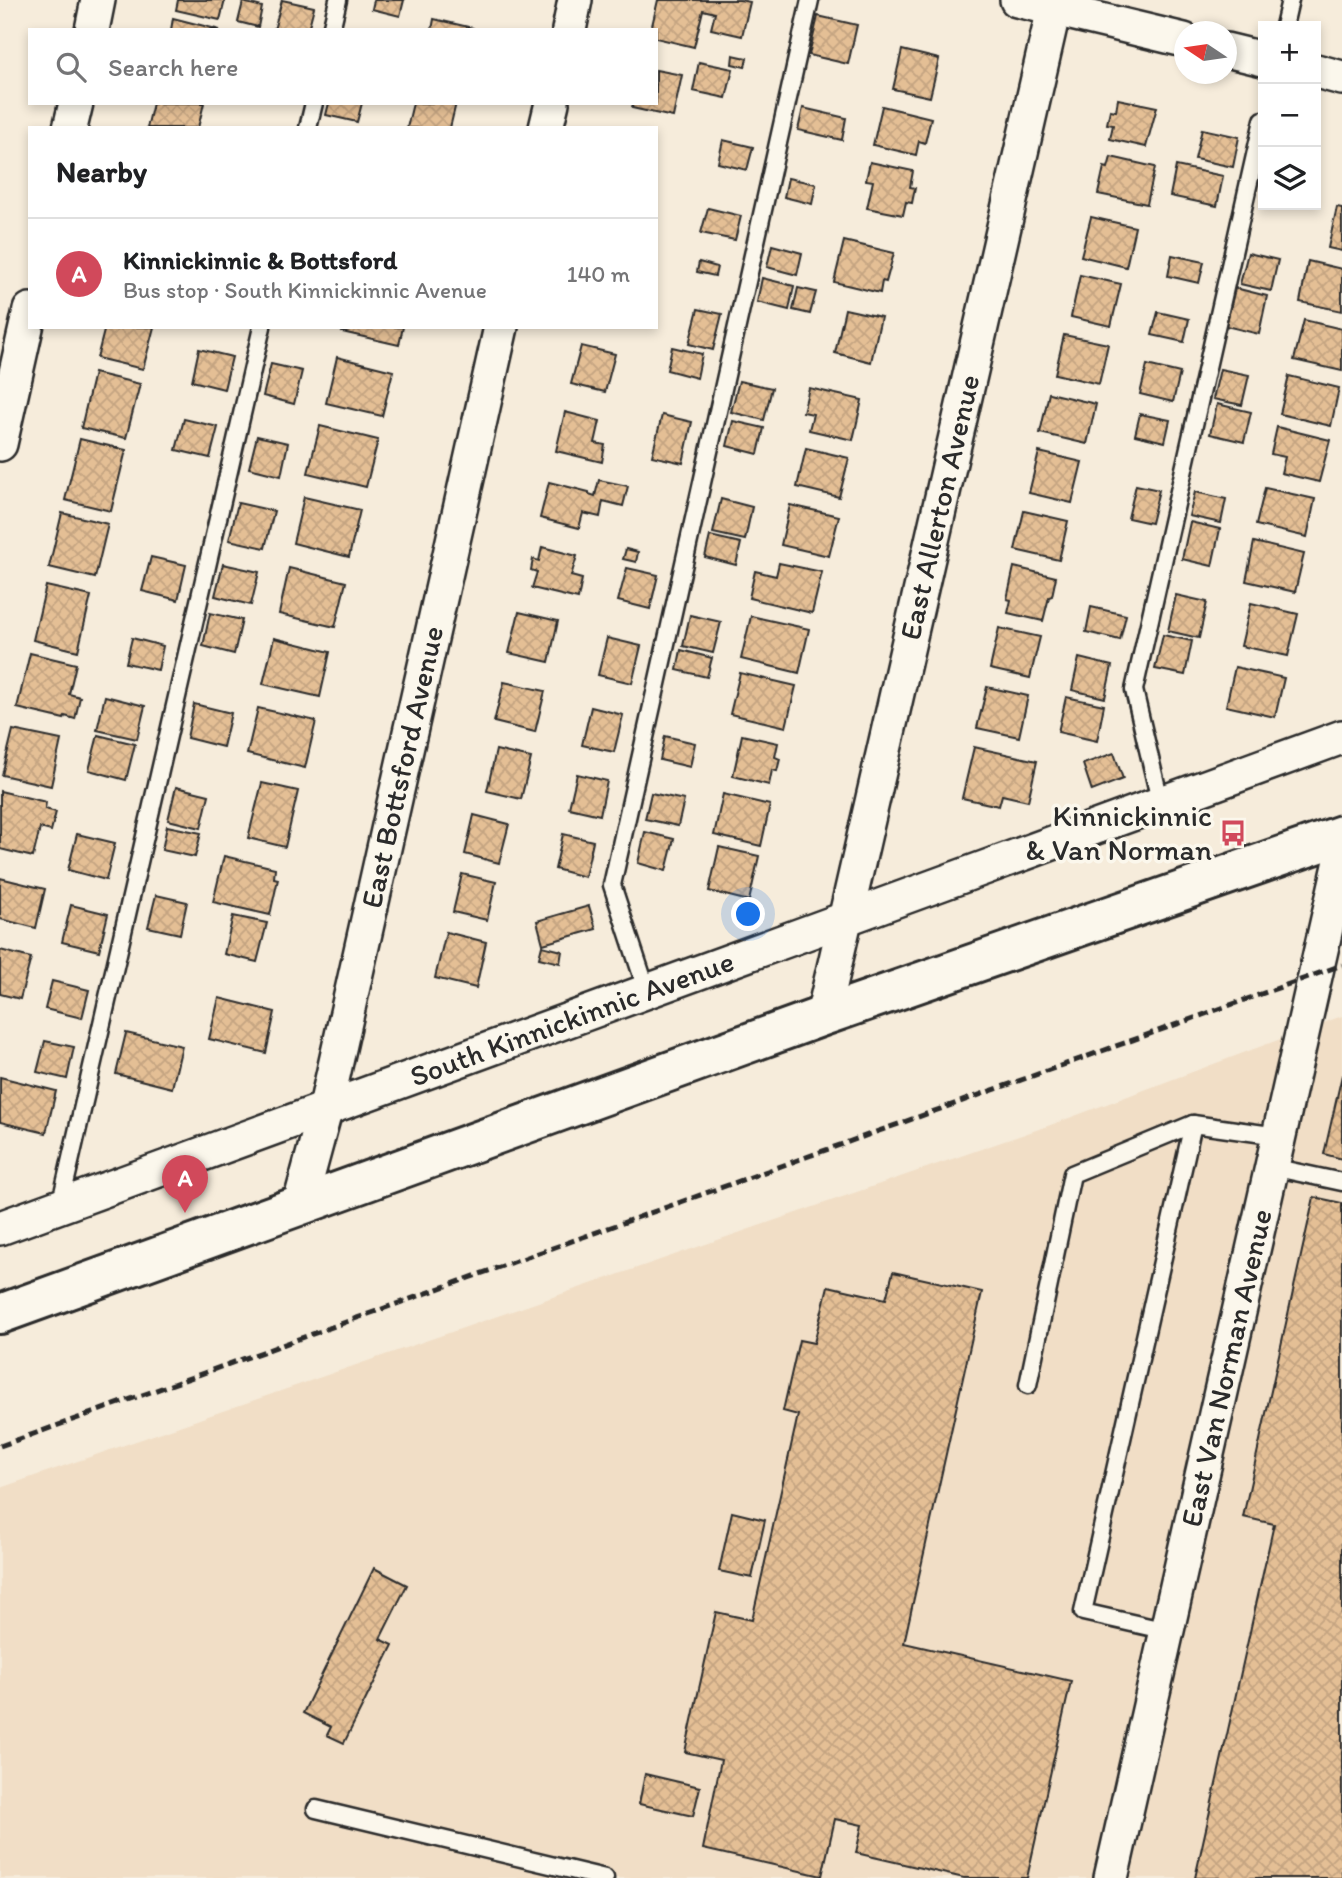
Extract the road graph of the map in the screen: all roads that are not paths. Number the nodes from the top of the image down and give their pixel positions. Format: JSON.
{"nodes":[{"id":1,"x":99,"y":0,"type":"edge"},
{"id":2,"x":338,"y":0,"type":"edge"},
{"id":3,"x":575,"y":0,"type":"edge"},
{"id":4,"x":810,"y":0,"type":"edge"},
{"id":5,"x":1017,"y":0,"type":"edge"},
{"id":6,"x":1290,"y":0,"type":"edge"},
{"id":7,"x":1055,"y":4,"type":"edge"},
{"id":8,"x":1285,"y":21,"type":"edge"},
{"id":9,"x":92,"y":28,"type":"edge"},
{"id":10,"x":331,"y":28,"type":"edge"},
{"id":11,"x":569,"y":28,"type":"edge"},
{"id":12,"x":1174,"y":37,"type":"edge"},
{"id":13,"x":1237,"y":52,"type":"edge"},
{"id":14,"x":1258,"y":58,"type":"edge"},
{"id":15,"x":1321,"y":72,"type":"edge"},
{"id":16,"x":1342,"y":78,"type":"edge"},
{"id":17,"x":76,"y":105,"type":"edge"},
{"id":18,"x":314,"y":105,"type":"edge"},
{"id":19,"x":552,"y":105,"type":"edge"},
{"id":20,"x":70,"y":126,"type":"edge"},
{"id":21,"x":308,"y":126,"type":"edge"},
{"id":22,"x":546,"y":126,"type":"edge"},
{"id":23,"x":1258,"y":142,"type":"edge"},
{"id":24,"x":28,"y":319,"type":"edge"},
{"id":25,"x":262,"y":329,"type":"edge"},
{"id":26,"x":501,"y":329,"type":"edge"},
{"id":27,"x":0,"y":444,"type":"edge"},
{"id":28,"x":1342,"y":737,"type":"edge"},
{"id":29,"x":1161,"y":805,"type":"junction"},
{"id":30,"x":1342,"y":835,"type":"edge"},
{"id":31,"x":1342,"y":856,"type":"edge"},
{"id":32,"x":845,"y":919,"type":"junction"},
{"id":33,"x":647,"y":992,"type":"junction"},
{"id":34,"x":823,"y":1016,"type":"junction"},
{"id":35,"x":324,"y":1111,"type":"junction"},
{"id":36,"x":1193,"y":1124,"type":"junction"},
{"id":37,"x":1275,"y":1152,"type":"junction"},
{"id":38,"x":1342,"y":1182,"type":"edge"},
{"id":39,"x":60,"y":1206,"type":"junction"},
{"id":40,"x":299,"y":1207,"type":"junction"},
{"id":41,"x":0,"y":1228,"type":"edge"},
{"id":42,"x":0,"y":1314,"type":"edge"},
{"id":43,"x":1028,"y":1385,"type":"dead end"},
{"id":44,"x":1167,"y":1631,"type":"junction"},
{"id":45,"x":316,"y":1809,"type":"dead end"},
{"id":46,"x":605,"y":1878,"type":"edge"},
{"id":47,"x":1111,"y":1878,"type":"edge"}],
"edges":[{"from":1,"to":9,"type":"street"},
{"from":2,"to":10,"type":"lane"},
{"from":3,"to":11,"type":"street"},
{"from":4,"to":33,"type":"lane"},
{"from":5,"to":7,"type":"street"},
{"from":6,"to":8,"type":"lane"},
{"from":7,"to":12,"type":"street"},
{"from":7,"to":32,"type":"street","name":"East Allerton Avenue"},
{"from":13,"to":14,"type":"street"},
{"from":15,"to":16,"type":"street"},
{"from":17,"to":20,"type":"street"},
{"from":18,"to":21,"type":"lane"},
{"from":19,"to":22,"type":"street"},
{"from":23,"to":29,"type":"lane"},
{"from":24,"to":27,"type":"street"},
{"from":25,"to":39,"type":"lane"},
{"from":26,"to":35,"type":"street","name":"East Bottsford Avenue"},
{"from":28,"to":29,"type":"street","name":"South Kinnickinnic Avenue"},
{"from":29,"to":32,"type":"street","name":"South Kinnickinnic Avenue"},
{"from":30,"to":34,"type":"street"},
{"from":31,"to":37,"type":"street","name":"East Van Norman Avenue"},
{"from":32,"to":33,"type":"street","name":"South Kinnickinnic Avenue"},
{"from":32,"to":34,"type":"street","name":"East Allerton Avenue"},
{"from":33,"to":35,"type":"street","name":"South Kinnickinnic Avenue"},
{"from":34,"to":40,"type":"street"},
{"from":35,"to":39,"type":"street","name":"South Kinnickinnic Avenue"},
{"from":35,"to":40,"type":"street","name":"East Bottsford Avenue"},
{"from":36,"to":37,"type":"lane"},
{"from":36,"to":43,"type":"lane"},
{"from":36,"to":44,"type":"lane"},
{"from":37,"to":38,"type":"lane"},
{"from":37,"to":44,"type":"street","name":"East Van Norman Avenue"},
{"from":39,"to":41,"type":"street","name":"South Kinnickinnic Avenue"},
{"from":40,"to":42,"type":"street"},
{"from":44,"to":47,"type":"street","name":"East Van Norman Avenue"},
{"from":45,"to":46,"type":"lane"}]}
